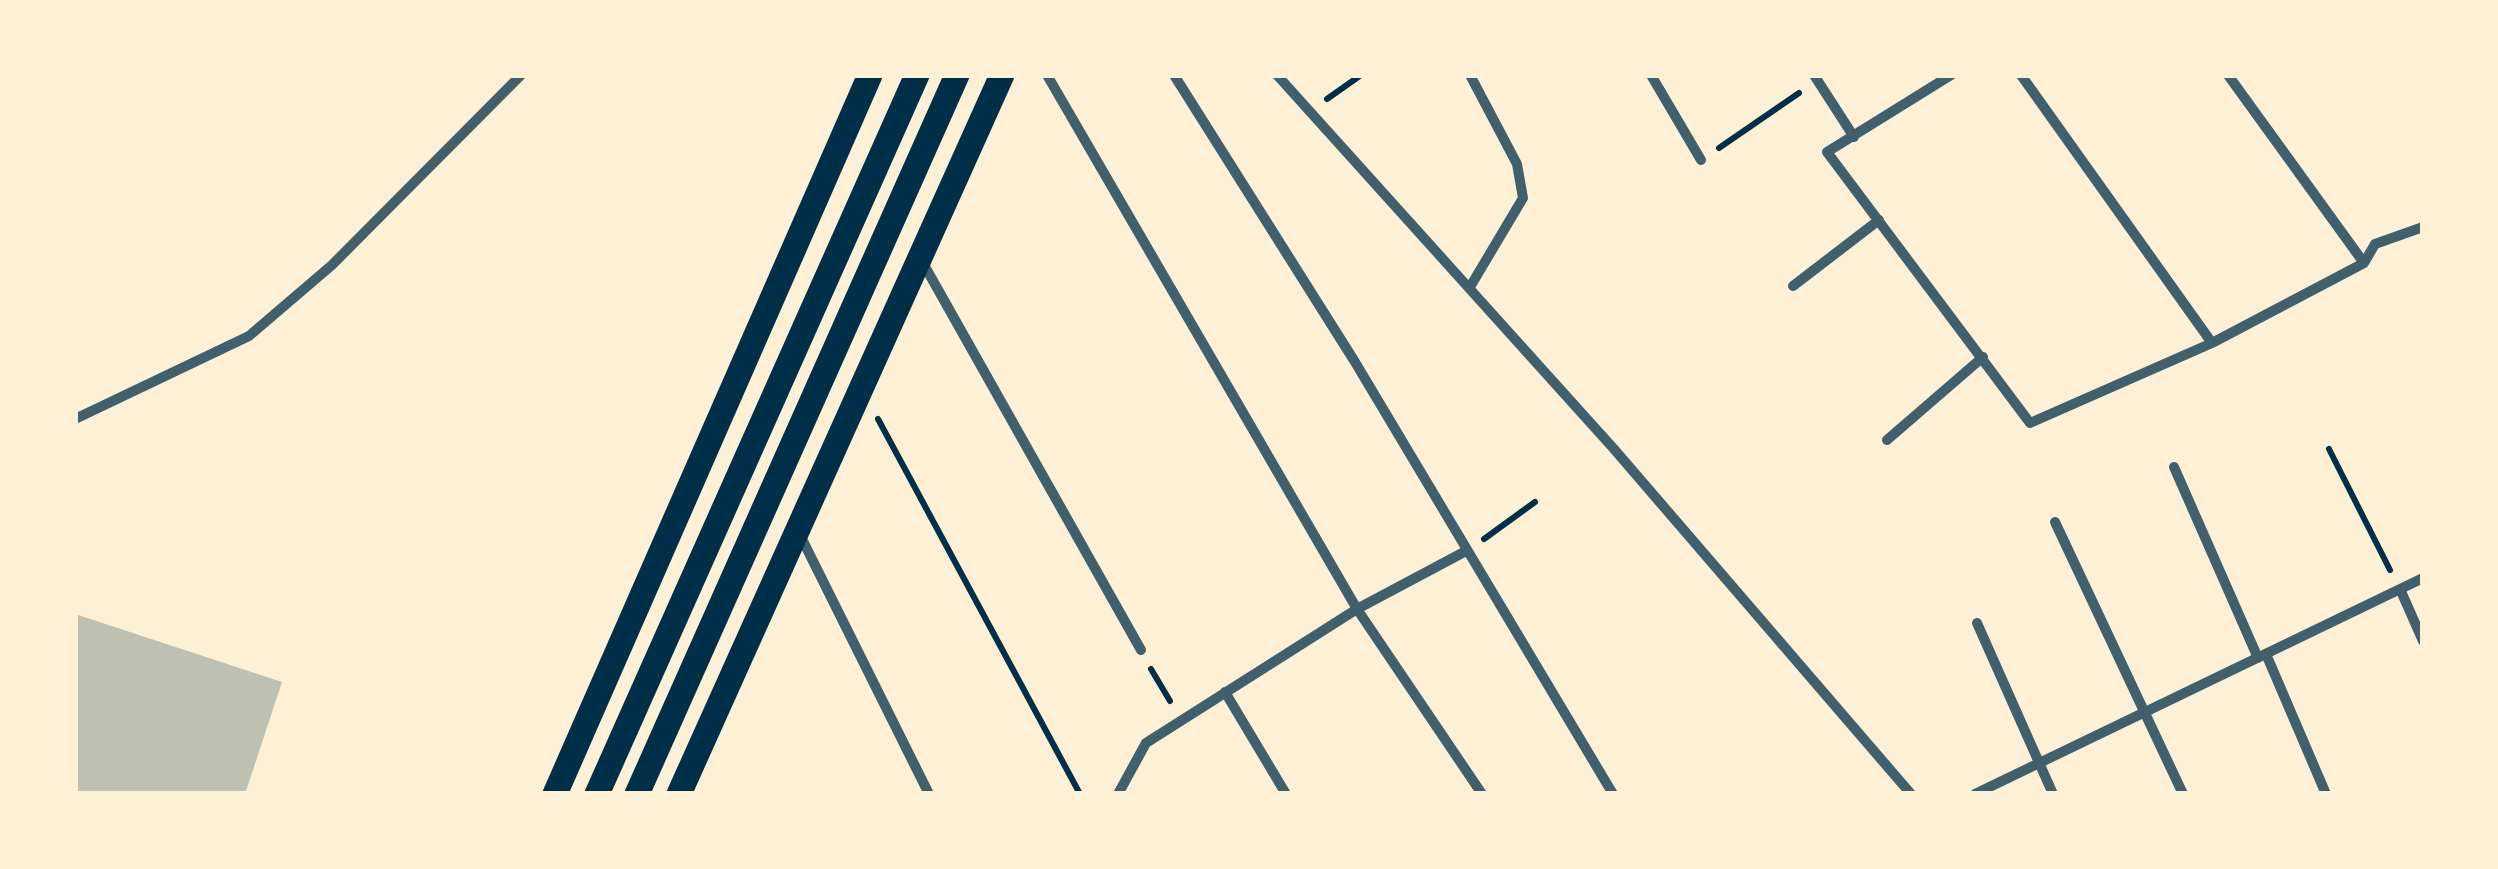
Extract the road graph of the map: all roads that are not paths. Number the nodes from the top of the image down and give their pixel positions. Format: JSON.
{"nodes":[{"id":1,"x":520,"y":75,"type":"edge"},
{"id":2,"x":870,"y":75,"type":"edge"},
{"id":3,"x":917,"y":75,"type":"edge"},
{"id":4,"x":957,"y":75,"type":"edge"},
{"id":5,"x":1002,"y":75,"type":"edge"},
{"id":6,"x":1048,"y":75,"type":"edge"},
{"id":7,"x":1174,"y":75,"type":"edge"},
{"id":8,"x":1276,"y":75,"type":"edge"},
{"id":9,"x":1470,"y":75,"type":"edge"},
{"id":10,"x":1651,"y":75,"type":"edge"},
{"id":11,"x":1951,"y":75,"type":"edge"},
{"id":12,"x":2021,"y":75,"type":"edge"},
{"id":13,"x":2228,"y":75,"type":"edge"},
{"id":14,"x":1816,"y":78,"type":"edge"},
{"id":15,"x":1854,"y":137,"type":"junction"},
{"id":16,"x":1701,"y":160,"type":"road end"},
{"id":17,"x":1879,"y":220,"type":"junction"},
{"id":18,"x":2423,"y":227,"type":"edge"},
{"id":19,"x":920,"y":258,"type":"junction"},
{"id":20,"x":2364,"y":264,"type":"junction"},
{"id":21,"x":1793,"y":286,"type":"dead end"},
{"id":22,"x":1470,"y":287,"type":"junction"},
{"id":23,"x":2212,"y":342,"type":"junction"},
{"id":24,"x":1983,"y":357,"type":"junction"},
{"id":25,"x":75,"y":419,"type":"edge"},
{"id":26,"x":1888,"y":440,"type":"dead end"},
{"id":27,"x":2174,"y":467,"type":"dead end"},
{"id":28,"x":2055,"y":522,"type":"dead end"},
{"id":29,"x":797,"y":529,"type":"junction"},
{"id":30,"x":1466,"y":552,"type":"junction"},
{"id":31,"x":2423,"y":578,"type":"edge"},
{"id":32,"x":2400,"y":589,"type":"junction"},
{"id":33,"x":1357,"y":609,"type":"junction"},
{"id":34,"x":1978,"y":623,"type":"dead end"},
{"id":35,"x":2423,"y":641,"type":"edge"},
{"id":36,"x":1140,"y":650,"type":"road end"},
{"id":37,"x":2262,"y":656,"type":"junction"},
{"id":38,"x":1225,"y":692,"type":"junction"},
{"id":39,"x":2144,"y":712,"type":"junction"},
{"id":40,"x":2038,"y":764,"type":"junction"},
{"id":41,"x":1125,"y":780,"type":"junction"},
{"id":42,"x":555,"y":794,"type":"edge"},
{"id":43,"x":597,"y":794,"type":"edge"},
{"id":44,"x":637,"y":794,"type":"edge"},
{"id":45,"x":679,"y":794,"type":"edge"},
{"id":46,"x":929,"y":794,"type":"edge"},
{"id":47,"x":1118,"y":794,"type":"edge"},
{"id":48,"x":1132,"y":794,"type":"edge"},
{"id":49,"x":1286,"y":794,"type":"edge"},
{"id":50,"x":1482,"y":794,"type":"edge"},
{"id":51,"x":1613,"y":794,"type":"edge"},
{"id":52,"x":1911,"y":794,"type":"edge"},
{"id":53,"x":1975,"y":794,"type":"edge"},
{"id":54,"x":2053,"y":794,"type":"edge"},
{"id":55,"x":2184,"y":794,"type":"edge"},
{"id":56,"x":2326,"y":794,"type":"edge"}],
"edges":[{"from":1,"to":25,"type":"street"},
{"from":2,"to":42,"type":"main road"},
{"from":3,"to":43,"type":"main road"},
{"from":4,"to":44,"type":"main road"},
{"from":5,"to":19,"type":"main road"},
{"from":6,"to":33,"type":"street"},
{"from":7,"to":30,"type":"street"},
{"from":8,"to":22,"type":"street"},
{"from":9,"to":22,"type":"street"},
{"from":10,"to":16,"type":"street"},
{"from":11,"to":15,"type":"street"},
{"from":12,"to":23,"type":"street"},
{"from":13,"to":20,"type":"street"},
{"from":14,"to":15,"type":"street"},
{"from":15,"to":17,"type":"street"},
{"from":17,"to":21,"type":"street"},
{"from":17,"to":24,"type":"street"},
{"from":18,"to":20,"type":"street"},
{"from":19,"to":29,"type":"main road"},
{"from":19,"to":36,"type":"street"},
{"from":20,"to":23,"type":"street"},
{"from":22,"to":52,"type":"street"},
{"from":23,"to":24,"type":"street"},
{"from":24,"to":26,"type":"street"},
{"from":27,"to":37,"type":"street"},
{"from":28,"to":39,"type":"street"},
{"from":29,"to":45,"type":"main road"},
{"from":29,"to":46,"type":"street"},
{"from":30,"to":33,"type":"street"},
{"from":30,"to":51,"type":"street"},
{"from":31,"to":32,"type":"street"},
{"from":32,"to":35,"type":"street"},
{"from":32,"to":37,"type":"street"},
{"from":33,"to":38,"type":"street"},
{"from":33,"to":50,"type":"street"},
{"from":34,"to":40,"type":"street"},
{"from":37,"to":39,"type":"street"},
{"from":37,"to":56,"type":"street"},
{"from":38,"to":41,"type":"street"},
{"from":38,"to":49,"type":"street"},
{"from":39,"to":40,"type":"street"},
{"from":39,"to":55,"type":"street"},
{"from":40,"to":53,"type":"street"},
{"from":40,"to":54,"type":"street"},
{"from":41,"to":47,"type":"street"},
{"from":41,"to":48,"type":"street"}]}
